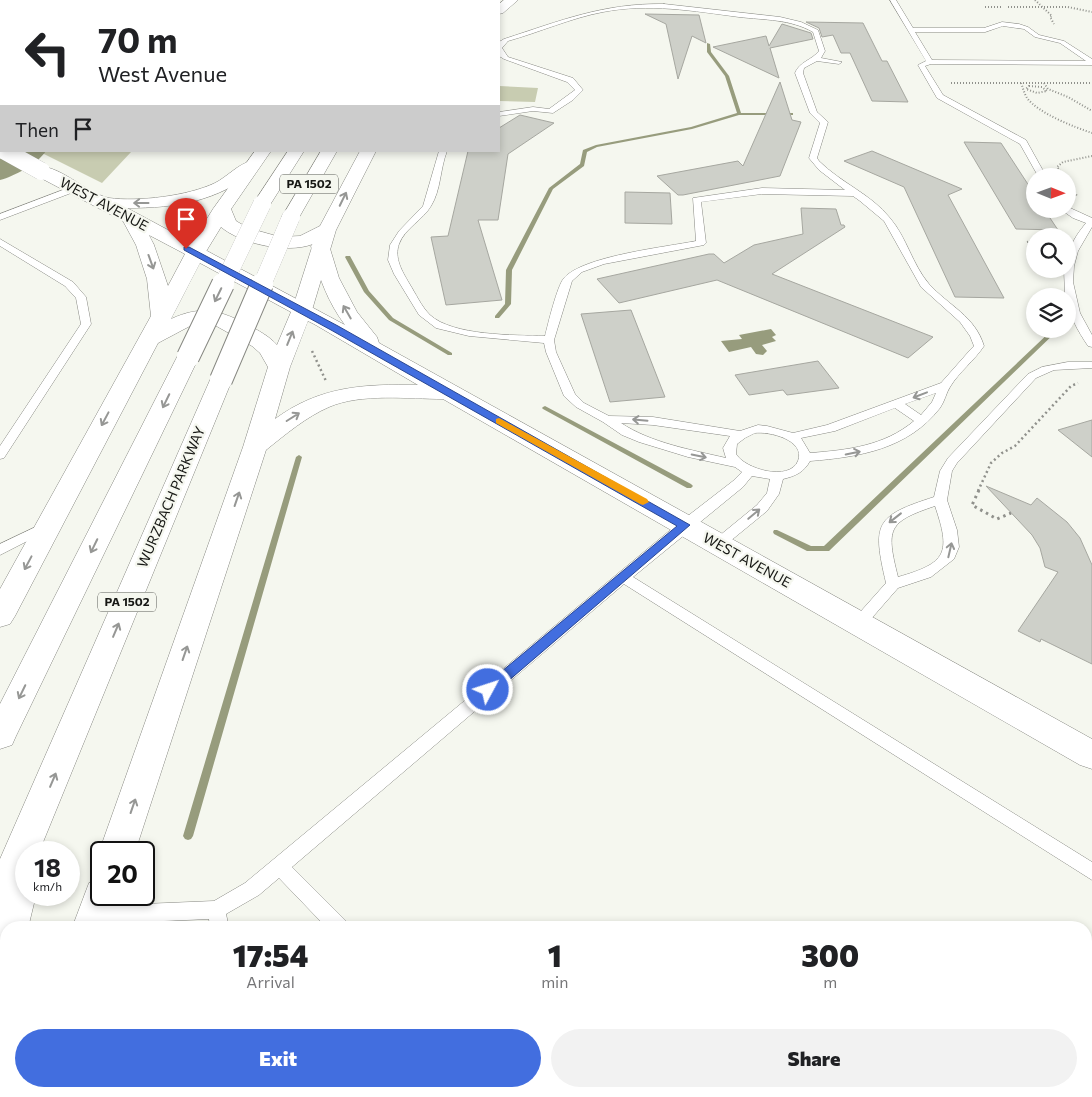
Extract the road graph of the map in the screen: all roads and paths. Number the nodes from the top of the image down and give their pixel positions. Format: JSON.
{"nodes":[{"id":1,"x":512,"y":0,"type":"edge"},
{"id":2,"x":893,"y":0,"type":"edge"},
{"id":3,"x":1035,"y":0,"type":"edge"},
{"id":4,"x":984,"y":7,"type":"dead end"},
{"id":5,"x":1043,"y":7,"type":"junction"},
{"id":6,"x":500,"y":9,"type":"edge"},
{"id":7,"x":1092,"y":12,"type":"edge"},
{"id":8,"x":1055,"y":26,"type":"dead end"},
{"id":9,"x":911,"y":30,"type":"junction"},
{"id":10,"x":500,"y":44,"type":"edge"},
{"id":11,"x":500,"y":52,"type":"edge"},
{"id":12,"x":816,"y":59,"type":"junction"},
{"id":13,"x":839,"y":62,"type":"dead end"},
{"id":14,"x":930,"y":62,"type":"junction"},
{"id":15,"x":1092,"y":62,"type":"edge"},
{"id":16,"x":953,"y":79,"type":"dead end"},
{"id":17,"x":948,"y":83,"type":"dead end"},
{"id":18,"x":956,"y":83,"type":"junction"},
{"id":19,"x":1020,"y":83,"type":"junction"},
{"id":20,"x":1043,"y":83,"type":"junction"},
{"id":21,"x":1092,"y":83,"type":"edge"},
{"id":22,"x":961,"y":89,"type":"dead end"},
{"id":23,"x":1047,"y":89,"type":"junction"},
{"id":24,"x":1026,"y":90,"type":"junction"},
{"id":25,"x":1092,"y":111,"type":"edge"},
{"id":26,"x":500,"y":114,"type":"edge"},
{"id":27,"x":1092,"y":133,"type":"edge"},
{"id":28,"x":8,"y":152,"type":"edge"},
{"id":29,"x":262,"y":152,"type":"edge"},
{"id":30,"x":295,"y":152,"type":"edge"},
{"id":31,"x":328,"y":152,"type":"edge"},
{"id":32,"x":367,"y":152,"type":"edge"},
{"id":33,"x":443,"y":152,"type":"edge"},
{"id":34,"x":1092,"y":156,"type":"edge"},
{"id":35,"x":251,"y":166,"type":"junction"},
{"id":36,"x":1036,"y":168,"type":"edge"},
{"id":37,"x":1058,"y":168,"type":"edge"},
{"id":38,"x":76,"y":188,"type":"junction"},
{"id":39,"x":858,"y":193,"type":"junction"},
{"id":40,"x":104,"y":202,"type":"junction"},
{"id":41,"x":222,"y":209,"type":"junction"},
{"id":42,"x":1076,"y":216,"type":"edge"},
{"id":43,"x":0,"y":218,"type":"edge"},
{"id":44,"x":131,"y":218,"type":"junction"},
{"id":45,"x":1092,"y":222,"type":"edge"},
{"id":46,"x":324,"y":238,"type":"junction"},
{"id":47,"x":0,"y":242,"type":"edge"},
{"id":48,"x":196,"y":254,"type":"junction"},
{"id":49,"x":302,"y":310,"type":"junction"},
{"id":50,"x":161,"y":315,"type":"junction"},
{"id":51,"x":148,"y":340,"type":"junction"},
{"id":52,"x":549,"y":340,"type":"junction"},
{"id":53,"x":1092,"y":344,"type":"edge"},
{"id":54,"x":312,"y":350,"type":"dead end"},
{"id":55,"x":376,"y":351,"type":"junction"},
{"id":56,"x":1092,"y":365,"type":"edge"},
{"id":57,"x":279,"y":367,"type":"junction"},
{"id":58,"x":1085,"y":380,"type":"dead end"},
{"id":59,"x":327,"y":382,"type":"dead end"},
{"id":60,"x":944,"y":386,"type":"junction"},
{"id":61,"x":448,"y":392,"type":"junction"},
{"id":62,"x":896,"y":404,"type":"junction"},
{"id":63,"x":608,"y":419,"type":"junction"},
{"id":64,"x":921,"y":421,"type":"junction"},
{"id":65,"x":672,"y":424,"type":"junction"},
{"id":66,"x":738,"y":434,"type":"junction"},
{"id":67,"x":791,"y":437,"type":"junction"},
{"id":68,"x":662,"y":445,"type":"junction"},
{"id":69,"x":255,"y":447,"type":"junction"},
{"id":70,"x":0,"y":455,"type":"edge"},
{"id":71,"x":805,"y":457,"type":"junction"},
{"id":72,"x":743,"y":467,"type":"junction"},
{"id":73,"x":778,"y":475,"type":"junction"},
{"id":74,"x":940,"y":500,"type":"junction"},
{"id":75,"x":1011,"y":513,"type":"dead end"},
{"id":76,"x":49,"y":524,"type":"junction"},
{"id":77,"x":684,"y":525,"type":"junction"},
{"id":78,"x":718,"y":544,"type":"junction"},
{"id":79,"x":0,"y":550,"type":"edge"},
{"id":80,"x":623,"y":577,"type":"junction"},
{"id":81,"x":893,"y":584,"type":"junction"},
{"id":82,"x":2,"y":604,"type":"edge"},
{"id":83,"x":859,"y":624,"type":"junction"},
{"id":84,"x":0,"y":736,"type":"edge"},
{"id":85,"x":1092,"y":755,"type":"edge"},
{"id":86,"x":30,"y":841,"type":"edge"},
{"id":87,"x":121,"y":841,"type":"edge"},
{"id":88,"x":279,"y":866,"type":"junction"},
{"id":89,"x":15,"y":872,"type":"edge"},
{"id":90,"x":1092,"y":872,"type":"edge"},
{"id":91,"x":0,"y":902,"type":"edge"},
{"id":92,"x":15,"y":903,"type":"edge"},
{"id":93,"x":96,"y":912,"type":"edge"},
{"id":94,"x":218,"y":919,"type":"edge"},
{"id":95,"x":11,"y":921,"type":"edge"},
{"id":96,"x":333,"y":921,"type":"edge"}],
"edges":[{"from":1,"to":6,"type":"main road"},
{"from":2,"to":9,"type":"lane"},
{"from":3,"to":5,"type":"path"},
{"from":4,"to":5,"type":"path"},
{"from":5,"to":7,"type":"path"},
{"from":5,"to":8,"type":"path"},
{"from":9,"to":14,"type":"lane"},
{"from":9,"to":15,"type":"lane"},
{"from":10,"to":12,"type":"lane"},
{"from":11,"to":26,"type":"lane"},
{"from":12,"to":13,"type":"lane"},
{"from":12,"to":39,"type":"lane"},
{"from":14,"to":15,"type":"lane"},
{"from":14,"to":36,"type":"lane"},
{"from":16,"to":18,"type":"path"},
{"from":17,"to":18,"type":"path"},
{"from":18,"to":19,"type":"path"},
{"from":18,"to":22,"type":"path"},
{"from":19,"to":20,"type":"path"},
{"from":19,"to":24,"type":"path"},
{"from":20,"to":21,"type":"path"},
{"from":20,"to":23,"type":"path"},
{"from":23,"to":24,"type":"path"},
{"from":23,"to":24,"type":"path"},
{"from":23,"to":25,"type":"path"},
{"from":24,"to":27,"type":"path"},
{"from":28,"to":38,"type":"main road","name":"WEST AVENUE","bridge":true},
{"from":29,"to":35,"type":"main road"},
{"from":30,"to":84,"type":"main road","number":"PA 1502","one_way":true,"bridge":true},
{"from":86,"to":31,"type":"main road","name":"WURZBACH PARKWAY","number":"PA 1502","one_way":true,"bridge":true},
{"from":46,"to":32,"type":"main road","one_way":true},
{"from":33,"to":52,"type":"lane"},
{"from":34,"to":37,"type":"path"},
{"from":35,"to":40,"type":"main road","one_way":true},
{"from":35,"to":41,"type":"main road"},
{"from":38,"to":40,"type":"main road","name":"WEST AVENUE"},
{"from":38,"to":43,"type":"lane"},
{"from":39,"to":52,"type":"lane"},
{"from":39,"to":60,"type":"lane"},
{"from":40,"to":44,"type":"main road","name":"WEST AVENUE"},
{"from":41,"to":46,"type":"main road"},
{"from":41,"to":48,"type":"main road"},
{"from":42,"to":45,"type":"lane"},
{"from":44,"to":48,"type":"main road","name":"WEST AVENUE"},
{"from":44,"to":50,"type":"main road","one_way":true},
{"from":45,"to":53,"type":"lane"},
{"from":46,"to":49,"type":"main road"},
{"from":55,"to":46,"type":"main road","one_way":true},
{"from":47,"to":70,"type":"lane"},
{"from":48,"to":49,"type":"main road","name":"WEST AVENUE"},
{"from":48,"to":50,"type":"main road"},
{"from":49,"to":55,"type":"main road","name":"WEST AVENUE"},
{"from":57,"to":49,"type":"main road","one_way":true},
{"from":50,"to":51,"type":"main road"},
{"from":51,"to":57,"type":"main road"},
{"from":51,"to":76,"type":"main road","one_way":true},
{"from":52,"to":63,"type":"lane"},
{"from":54,"to":59,"type":"path"},
{"from":55,"to":61,"type":"main road","name":"WEST AVENUE"},
{"from":56,"to":74,"type":"lane"},
{"from":57,"to":69,"type":"main road"},
{"from":58,"to":75,"type":"path"},
{"from":60,"to":62,"type":"lane","one_way":true},
{"from":60,"to":64,"type":"lane"},
{"from":69,"to":61,"type":"main road","one_way":true},
{"from":61,"to":77,"type":"main road","name":"WEST AVENUE"},
{"from":62,"to":64,"type":"lane"},
{"from":62,"to":67,"type":"lane"},
{"from":65,"to":63,"type":"lane","one_way":true},
{"from":63,"to":68,"type":"lane"},
{"from":71,"to":64,"type":"lane","one_way":true},
{"from":65,"to":66,"type":"lane"},
{"from":65,"to":68,"type":"lane"},
{"from":66,"to":67,"type":"lane"},
{"from":66,"to":72,"type":"lane"},
{"from":67,"to":71,"type":"lane"},
{"from":68,"to":72,"type":"lane","one_way":true},
{"from":87,"to":69,"type":"main road","one_way":true},
{"from":71,"to":73,"type":"lane"},
{"from":72,"to":73,"type":"lane"},
{"from":72,"to":77,"type":"lane"},
{"from":78,"to":73,"type":"lane","one_way":true},
{"from":74,"to":81,"type":"lane","one_way":true},
{"from":81,"to":74,"type":"lane","one_way":true},
{"from":76,"to":79,"type":"lane"},
{"from":76,"to":82,"type":"main road","one_way":true},
{"from":77,"to":78,"type":"main road","name":"WEST AVENUE"},
{"from":77,"to":80,"type":"lane"},
{"from":78,"to":83,"type":"main road","name":"WEST AVENUE"},
{"from":80,"to":88,"type":"lane"},
{"from":80,"to":90,"type":"lane"},
{"from":81,"to":83,"type":"lane"},
{"from":83,"to":85,"type":"main road","name":"WEST AVENUE"},
{"from":88,"to":94,"type":"lane"},
{"from":88,"to":96,"type":"lane"},
{"from":89,"to":91,"type":"main road","name":"WURZBACH PARKWAY","number":"PA 1502"},
{"from":92,"to":95,"type":"main road"},
{"from":93,"to":94,"type":"lane"}]}
